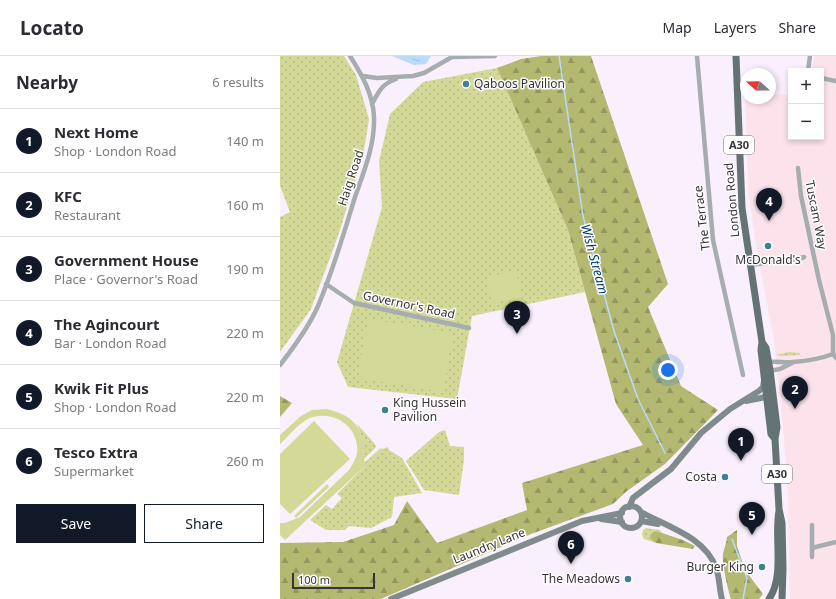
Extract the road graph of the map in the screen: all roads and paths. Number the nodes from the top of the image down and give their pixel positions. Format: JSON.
{"nodes":[{"id":1,"x":350,"y":56,"type":"edge"},
{"id":2,"x":495,"y":56,"type":"edge"},
{"id":3,"x":697,"y":56,"type":"edge"},
{"id":4,"x":736,"y":56,"type":"edge"},
{"id":5,"x":810,"y":56,"type":"edge"},
{"id":6,"x":808,"y":68,"type":"edge"},
{"id":7,"x":363,"y":76,"type":"junction"},
{"id":8,"x":399,"y":78,"type":"junction"},
{"id":9,"x":824,"y":79,"type":"edge"},
{"id":10,"x":836,"y":81,"type":"edge"},
{"id":11,"x":372,"y":104,"type":"junction"},
{"id":12,"x":798,"y":168,"type":"dead end"},
{"id":13,"x":804,"y":257,"type":"dead end"},
{"id":14,"x":750,"y":265,"type":"junction"},
{"id":15,"x":326,"y":284,"type":"junction"},
{"id":16,"x":469,"y":328,"type":"dead end"},
{"id":17,"x":834,"y":356,"type":"edge"},
{"id":18,"x":765,"y":362,"type":"junction"},
{"id":19,"x":792,"y":363,"type":"junction"},
{"id":20,"x":280,"y":365,"type":"edge"},
{"id":21,"x":766,"y":371,"type":"junction"},
{"id":22,"x":743,"y":375,"type":"dead end"},
{"id":23,"x":764,"y":381,"type":"junction"},
{"id":24,"x":770,"y":396,"type":"junction"},
{"id":25,"x":743,"y":401,"type":"junction"},
{"id":26,"x":628,"y":507,"type":"junction"},
{"id":27,"x":779,"y":509,"type":"junction"},
{"id":28,"x":641,"y":512,"type":"junction"},
{"id":29,"x":622,"y":513,"type":"junction"},
{"id":30,"x":597,"y":518,"type":"junction"},
{"id":31,"x":622,"y":522,"type":"junction"},
{"id":32,"x":641,"y":522,"type":"junction"},
{"id":33,"x":812,"y":525,"type":"dead end"},
{"id":34,"x":673,"y":529,"type":"junction"},
{"id":35,"x":836,"y":542,"type":"edge"},
{"id":36,"x":812,"y":548,"type":"junction"},
{"id":37,"x":812,"y":557,"type":"dead end"},
{"id":38,"x":721,"y":598,"type":"edge"},
{"id":39,"x":391,"y":599,"type":"edge"},
{"id":40,"x":769,"y":599,"type":"edge"},
{"id":41,"x":782,"y":599,"type":"edge"}],
"edges":[{"from":1,"to":7,"type":"street","name":"Haig Road"},
{"from":2,"to":8,"type":"street"},
{"from":3,"to":22,"type":"street","name":"The Terrace"},
{"from":4,"to":14,"type":"main road","name":"London Road","number":"A30"},
{"from":5,"to":6,"type":"street"},
{"from":7,"to":8,"type":"street"},
{"from":7,"to":11,"type":"street","name":"Haig Road"},
{"from":8,"to":11,"type":"street"},
{"from":9,"to":10,"type":"street"},
{"from":11,"to":15,"type":"street","name":"Haig Road"},
{"from":12,"to":17,"type":"street","name":"Tuscam Way"},
{"from":13,"to":14,"type":"street"},
{"from":14,"to":18,"type":"main road","name":"London Road","number":"A30"},
{"from":15,"to":16,"type":"street","name":"Governor's Road"},
{"from":15,"to":20,"type":"street","name":"Haig Road"},
{"from":17,"to":19,"type":"street"},
{"from":18,"to":19,"type":"street"},
{"from":18,"to":21,"type":"main road","name":"London Road","number":"A30"},
{"from":19,"to":21,"type":"street"},
{"from":21,"to":23,"type":"main road","name":"London Road","number":"A30"},
{"from":21,"to":24,"type":"main road","name":"London Road","number":"A30"},
{"from":23,"to":24,"type":"main road","name":"London Road","number":"A30"},
{"from":23,"to":25,"type":"street"},
{"from":24,"to":25,"type":"street"},
{"from":24,"to":27,"type":"main road","name":"London Road","number":"A30"},
{"from":25,"to":26,"type":"street"},
{"from":26,"to":28,"type":"street"},
{"from":26,"to":29,"type":"street"},
{"from":27,"to":40,"type":"main road","name":"London Road","number":"A30"},
{"from":27,"to":41,"type":"main road","name":"London Road","number":"A30"},
{"from":28,"to":32,"type":"street"},
{"from":28,"to":34,"type":"street"},
{"from":29,"to":30,"type":"street","name":"Laundry Lane"},
{"from":29,"to":31,"type":"street"},
{"from":30,"to":31,"type":"street","name":"Laundry Lane"},
{"from":30,"to":39,"type":"street","name":"Laundry Lane"},
{"from":31,"to":32,"type":"street"},
{"from":32,"to":34,"type":"street"},
{"from":33,"to":36,"type":"street"},
{"from":34,"to":38,"type":"street"},
{"from":35,"to":36,"type":"street"},
{"from":36,"to":37,"type":"street"}]}
